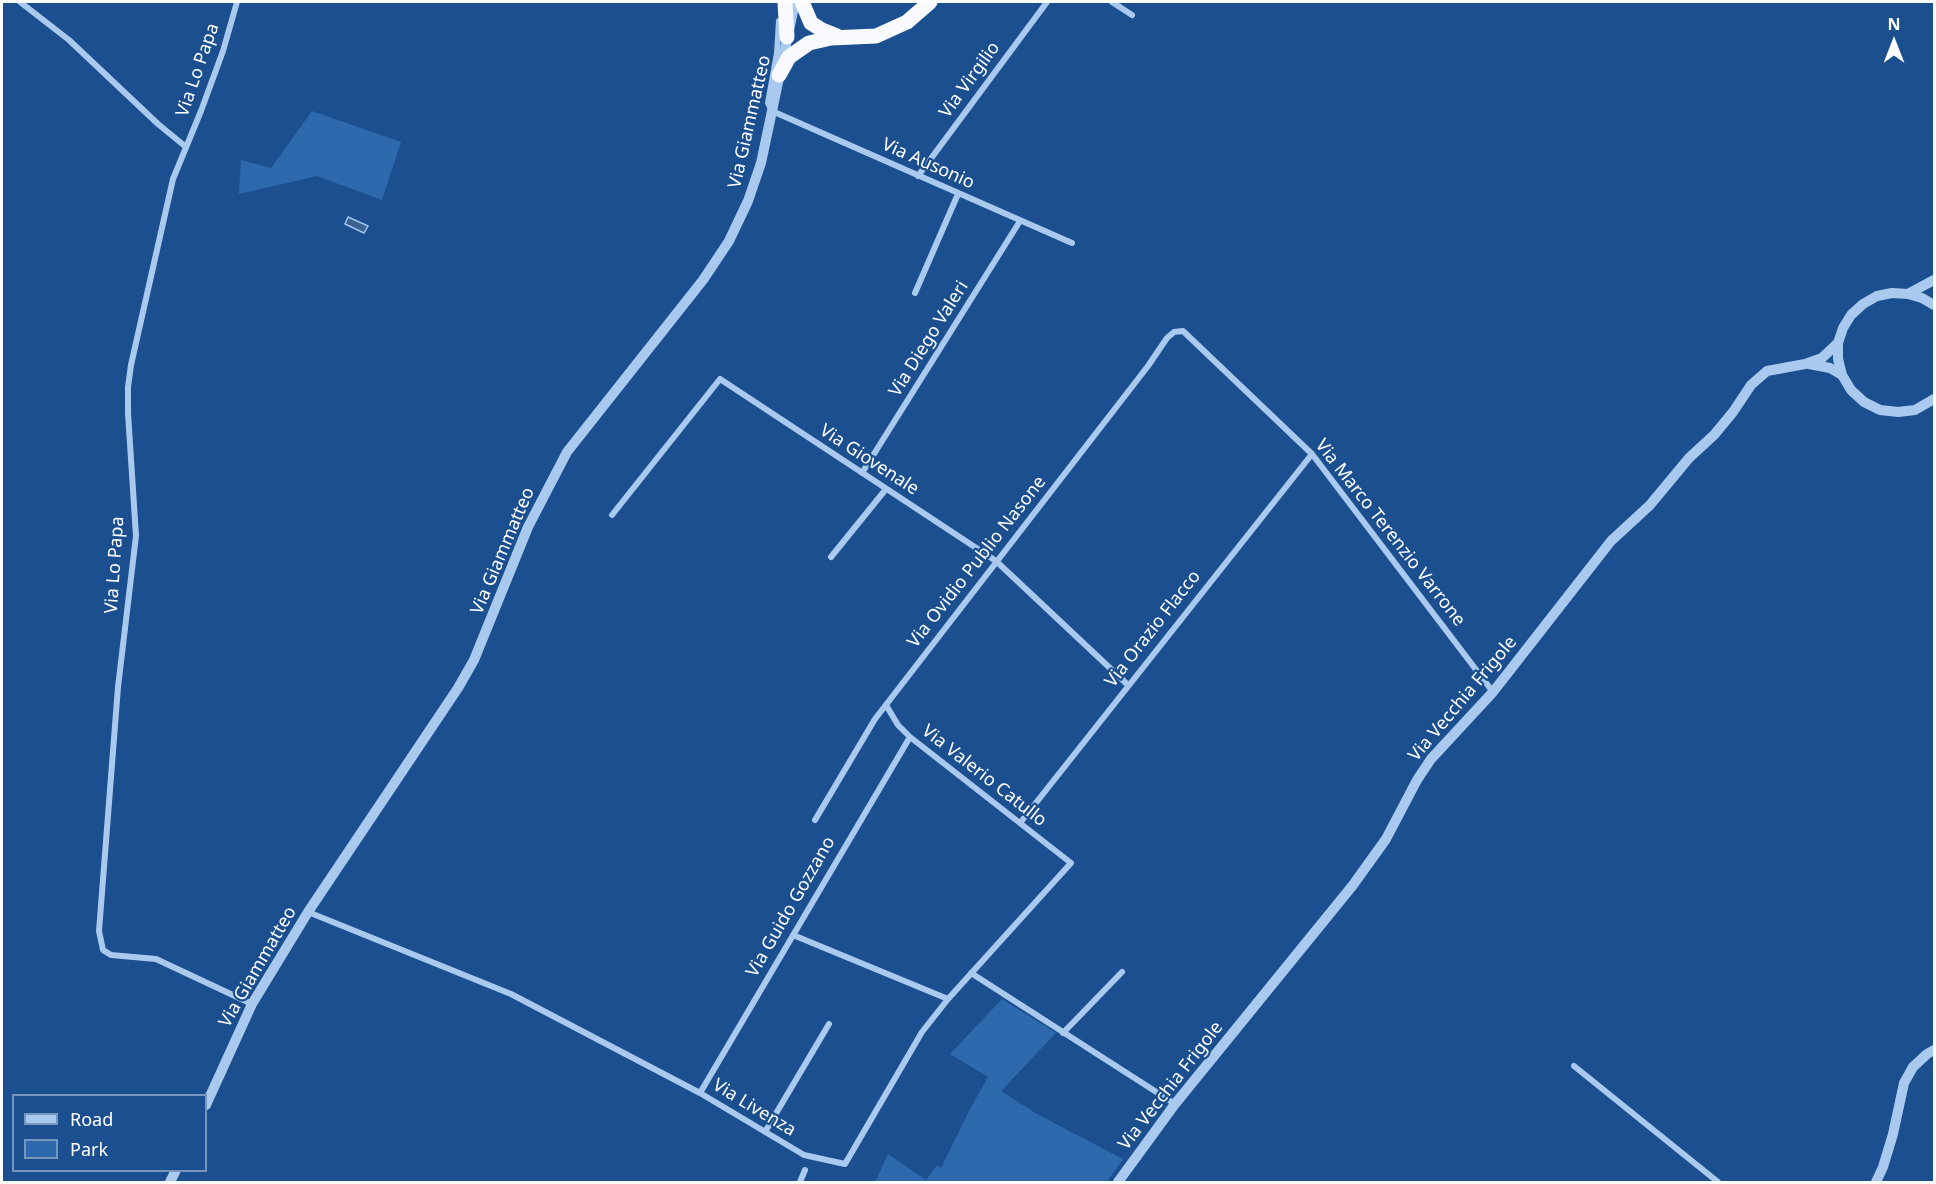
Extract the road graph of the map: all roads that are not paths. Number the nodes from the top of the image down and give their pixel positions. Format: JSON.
{"nodes":[{"id":1,"x":20,"y":2,"type":"edge"},
{"id":2,"x":237,"y":2,"type":"edge"},
{"id":3,"x":777,"y":2,"type":"edge"},
{"id":4,"x":785,"y":2,"type":"edge"},
{"id":5,"x":795,"y":2,"type":"edge"},
{"id":6,"x":802,"y":2,"type":"edge"},
{"id":7,"x":930,"y":2,"type":"edge"},
{"id":8,"x":1047,"y":2,"type":"edge"},
{"id":9,"x":1112,"y":2,"type":"edge"},
{"id":10,"x":1132,"y":15,"type":"dead end"},
{"id":11,"x":787,"y":37,"type":"junction"},
{"id":12,"x":855,"y":38,"type":"junction"},
{"id":13,"x":779,"y":75,"type":"junction"},
{"id":14,"x":772,"y":111,"type":"junction"},
{"id":15,"x":186,"y":147,"type":"junction"},
{"id":16,"x":918,"y":176,"type":"junction"},
{"id":17,"x":958,"y":194,"type":"junction"},
{"id":18,"x":1020,"y":221,"type":"junction"},
{"id":19,"x":1072,"y":243,"type":"dead end"},
{"id":20,"x":1935,"y":280,"type":"edge"},
{"id":21,"x":915,"y":293,"type":"dead end"},
{"id":22,"x":1908,"y":294,"type":"junction"},
{"id":23,"x":1935,"y":305,"type":"edge"},
{"id":24,"x":1174,"y":332,"type":"joint"},
{"id":25,"x":1838,"y":343,"type":"junction"},
{"id":26,"x":1805,"y":364,"type":"junction"},
{"id":27,"x":1842,"y":375,"type":"junction"},
{"id":28,"x":1935,"y":399,"type":"edge"},
{"id":29,"x":1311,"y":454,"type":"junction"},
{"id":30,"x":862,"y":473,"type":"junction"},
{"id":31,"x":886,"y":489,"type":"junction"},
{"id":32,"x":612,"y":515,"type":"dead end"},
{"id":33,"x":831,"y":557,"type":"dead end"},
{"id":34,"x":996,"y":561,"type":"junction"},
{"id":35,"x":1128,"y":685,"type":"junction"},
{"id":36,"x":1493,"y":692,"type":"junction"},
{"id":37,"x":886,"y":705,"type":"junction"},
{"id":38,"x":910,"y":737,"type":"junction"},
{"id":39,"x":815,"y":820,"type":"dead end"},
{"id":40,"x":1020,"y":823,"type":"junction"},
{"id":41,"x":1071,"y":863,"type":"joint"},
{"id":42,"x":308,"y":912,"type":"junction"},
{"id":43,"x":793,"y":935,"type":"junction"},
{"id":44,"x":1122,"y":972,"type":"dead end"},
{"id":45,"x":971,"y":973,"type":"junction"},
{"id":46,"x":948,"y":999,"type":"junction"},
{"id":47,"x":252,"y":1004,"type":"junction"},
{"id":48,"x":829,"y":1024,"type":"dead end"},
{"id":49,"x":1063,"y":1033,"type":"junction"},
{"id":50,"x":1935,"y":1050,"type":"edge"},
{"id":51,"x":1574,"y":1066,"type":"dead end"},
{"id":52,"x":700,"y":1093,"type":"junction"},
{"id":53,"x":207,"y":1103,"type":"edge"},
{"id":54,"x":1175,"y":1104,"type":"junction"},
{"id":55,"x":765,"y":1132,"type":"junction"},
{"id":56,"x":805,"y":1170,"type":"dead end"},
{"id":57,"x":800,"y":1182,"type":"edge"},
{"id":58,"x":1118,"y":1182,"type":"edge"},
{"id":59,"x":1718,"y":1182,"type":"edge"},
{"id":60,"x":1876,"y":1182,"type":"edge"}],
"edges":[{"from":1,"to":15,"type":"street"},
{"from":2,"to":15,"type":"street","name":"Via Lo Papa"},
{"from":3,"to":14,"type":"street"},
{"from":4,"to":11,"type":"highway"},
{"from":5,"to":11,"type":"street","name":"Via Giammatteo"},
{"from":6,"to":12,"type":"highway"},
{"from":7,"to":12,"type":"highway"},
{"from":8,"to":16,"type":"street","name":"Via Virgilio"},
{"from":9,"to":10,"type":"street"},
{"from":11,"to":13,"type":"street","name":"Via Giammatteo"},
{"from":12,"to":13,"type":"highway"},
{"from":13,"to":14,"type":"street","name":"Via Giammatteo"},
{"from":14,"to":16,"type":"street","name":"Via Ausonio"},
{"from":14,"to":42,"type":"street","name":"Via Giammatteo"},
{"from":15,"to":47,"type":"street","name":"Via Lo Papa"},
{"from":16,"to":17,"type":"street","name":"Via Ausonio"},
{"from":17,"to":18,"type":"street","name":"Via Ausonio"},
{"from":17,"to":21,"type":"street"},
{"from":18,"to":19,"type":"street","name":"Via Ausonio"},
{"from":18,"to":30,"type":"street","name":"Via Diego Valeri"},
{"from":20,"to":22,"type":"street","name":"Via Vecchia Frigole"},
{"from":22,"to":23,"type":"street","name":"Via Vecchia Frigole"},
{"from":22,"to":25,"type":"street","name":"Via Vecchia Frigole"},
{"from":24,"to":29,"type":"street","name":"Via Marco Terenzio Varrone"},
{"from":24,"to":34,"type":"street","name":"Via Ovidio Publio Nasone"},
{"from":25,"to":26,"type":"street","name":"Via Vecchia Frigole"},
{"from":25,"to":27,"type":"street"},
{"from":26,"to":27,"type":"street","name":"Via Vecchia Frigole"},
{"from":26,"to":36,"type":"street","name":"Via Vecchia Frigole"},
{"from":27,"to":28,"type":"street"},
{"from":29,"to":35,"type":"street","name":"Via Orazio Flacco"},
{"from":29,"to":36,"type":"street","name":"Via Marco Terenzio Varrone"},
{"from":30,"to":31,"type":"street","name":"Via Giovenale"},
{"from":30,"to":32,"type":"street","name":"Via Giovenale"},
{"from":31,"to":33,"type":"street"},
{"from":31,"to":34,"type":"street","name":"Via Giovenale"},
{"from":34,"to":35,"type":"street","name":"Via Giovenale"},
{"from":34,"to":37,"type":"street","name":"Via Ovidio Publio Nasone"},
{"from":35,"to":40,"type":"street","name":"Via Orazio Flacco"},
{"from":36,"to":54,"type":"street","name":"Via Vecchia Frigole"},
{"from":37,"to":38,"type":"street","name":"Via Valerio Catullo"},
{"from":37,"to":39,"type":"street","name":"Via Ovidio Publio Nasone"},
{"from":38,"to":40,"type":"street","name":"Via Valerio Catullo"},
{"from":38,"to":43,"type":"street","name":"Via Guido Gozzano"},
{"from":40,"to":41,"type":"street","name":"Via Valerio Catullo"},
{"from":41,"to":45,"type":"street","name":"Via Livenza"},
{"from":42,"to":47,"type":"street","name":"Via Giammatteo"},
{"from":42,"to":52,"type":"street","name":"Via Livenza"},
{"from":43,"to":46,"type":"street"},
{"from":43,"to":52,"type":"street","name":"Via Guido Gozzano"},
{"from":44,"to":49,"type":"street"},
{"from":45,"to":46,"type":"street","name":"Via Livenza"},
{"from":45,"to":49,"type":"street"},
{"from":46,"to":55,"type":"street","name":"Via Livenza"},
{"from":47,"to":53,"type":"street","name":"Via Giammatteo"},
{"from":48,"to":55,"type":"street"},
{"from":49,"to":54,"type":"street"},
{"from":50,"to":60,"type":"street"},
{"from":51,"to":59,"type":"street"},
{"from":52,"to":55,"type":"street","name":"Via Livenza"},
{"from":54,"to":58,"type":"street","name":"Via Vecchia Frigole"},
{"from":56,"to":57,"type":"street"}]}
